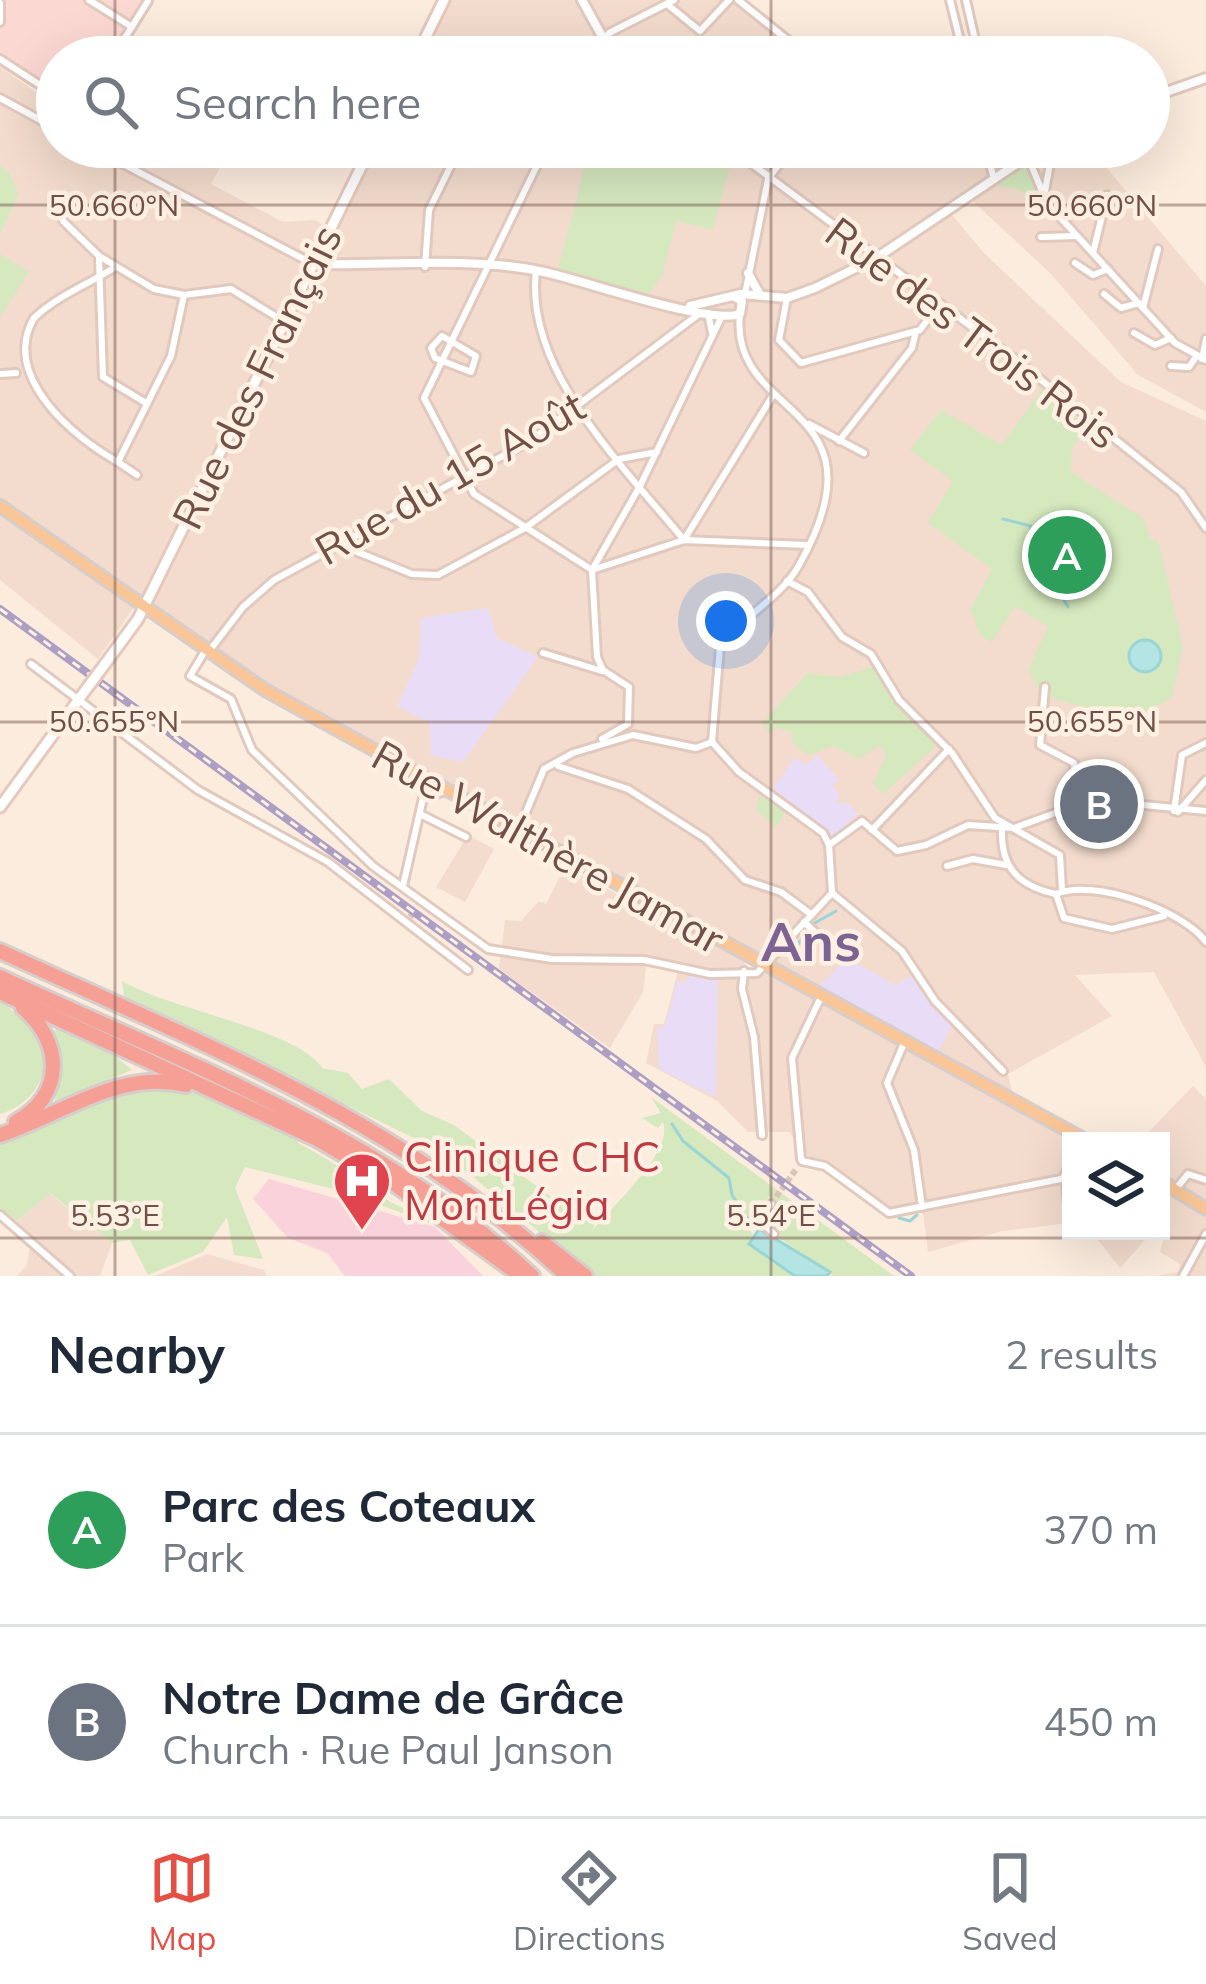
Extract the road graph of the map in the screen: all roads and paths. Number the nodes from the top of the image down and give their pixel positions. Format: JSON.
{"nodes":[{"id":1,"x":89,"y":0,"type":"edge"},
{"id":2,"x":444,"y":0,"type":"edge"},
{"id":3,"x":582,"y":0,"type":"edge"},
{"id":4,"x":733,"y":0,"type":"edge"},
{"id":5,"x":950,"y":0,"type":"edge"},
{"id":6,"x":966,"y":0,"type":"edge"},
{"id":7,"x":148,"y":1,"type":"edge"},
{"id":8,"x":671,"y":2,"type":"edge"},
{"id":9,"x":0,"y":3,"type":"edge"},
{"id":10,"x":0,"y":22,"type":"edge"},
{"id":11,"x":132,"y":27,"type":"junction"},
{"id":12,"x":126,"y":36,"type":"edge"},
{"id":13,"x":426,"y":36,"type":"edge"},
{"id":14,"x":602,"y":36,"type":"edge"},
{"id":15,"x":607,"y":36,"type":"edge"},
{"id":16,"x":781,"y":36,"type":"edge"},
{"id":17,"x":959,"y":36,"type":"edge"},
{"id":18,"x":974,"y":36,"type":"edge"},
{"id":19,"x":0,"y":59,"type":"edge"},
{"id":20,"x":1206,"y":77,"type":"edge"},
{"id":21,"x":36,"y":82,"type":"edge"},
{"id":22,"x":1170,"y":90,"type":"edge"},
{"id":23,"x":0,"y":98,"type":"edge"},
{"id":24,"x":36,"y":118,"type":"edge"},
{"id":25,"x":131,"y":168,"type":"edge"},
{"id":26,"x":361,"y":168,"type":"edge"},
{"id":27,"x":450,"y":168,"type":"edge"},
{"id":28,"x":535,"y":168,"type":"edge"},
{"id":29,"x":755,"y":168,"type":"edge"},
{"id":30,"x":777,"y":168,"type":"edge"},
{"id":31,"x":991,"y":168,"type":"edge"},
{"id":32,"x":1006,"y":168,"type":"edge"},
{"id":33,"x":1033,"y":168,"type":"edge"},
{"id":34,"x":1049,"y":168,"type":"edge"},
{"id":35,"x":993,"y":176,"type":"junction"},
{"id":36,"x":769,"y":179,"type":"junction"},
{"id":37,"x":1044,"y":194,"type":"junction"},
{"id":38,"x":1107,"y":195,"type":"dead end"},
{"id":39,"x":63,"y":221,"type":"dead end"},
{"id":40,"x":1077,"y":236,"type":"junction"},
{"id":41,"x":1041,"y":237,"type":"dead end"},
{"id":42,"x":1158,"y":249,"type":"dead end"},
{"id":43,"x":1093,"y":253,"type":"junction"},
{"id":44,"x":99,"y":256,"type":"junction"},
{"id":45,"x":876,"y":258,"type":"junction"},
{"id":46,"x":1075,"y":263,"type":"dead end"},
{"id":47,"x":313,"y":264,"type":"junction"},
{"id":48,"x":425,"y":267,"type":"junction"},
{"id":49,"x":485,"y":267,"type":"junction"},
{"id":50,"x":115,"y":268,"type":"junction"},
{"id":51,"x":1108,"y":269,"type":"junction"},
{"id":52,"x":536,"y":271,"type":"junction"},
{"id":53,"x":748,"y":273,"type":"junction"},
{"id":54,"x":97,"y":278,"type":"junction"},
{"id":55,"x":1103,"y":294,"type":"dead end"},
{"id":56,"x":184,"y":295,"type":"junction"},
{"id":57,"x":760,"y":295,"type":"junction"},
{"id":58,"x":787,"y":298,"type":"junction"},
{"id":59,"x":940,"y":303,"type":"junction"},
{"id":60,"x":1141,"y":306,"type":"junction"},
{"id":61,"x":682,"y":307,"type":"junction"},
{"id":62,"x":736,"y":310,"type":"junction"},
{"id":63,"x":704,"y":312,"type":"junction"},
{"id":64,"x":285,"y":321,"type":"junction"},
{"id":65,"x":685,"y":322,"type":"junction"},
{"id":66,"x":916,"y":331,"type":"junction"},
{"id":67,"x":1134,"y":333,"type":"dead end"},
{"id":68,"x":712,"y":336,"type":"junction"},
{"id":69,"x":1171,"y":338,"type":"junction"},
{"id":70,"x":451,"y":340,"type":"junction"},
{"id":71,"x":1206,"y":340,"type":"edge"},
{"id":72,"x":1201,"y":358,"type":"edge"},
{"id":73,"x":440,"y":360,"type":"junction"},
{"id":74,"x":1171,"y":366,"type":"dead end"},
{"id":75,"x":16,"y":373,"type":"junction"},
{"id":76,"x":0,"y":374,"type":"edge"},
{"id":77,"x":774,"y":393,"type":"junction"},
{"id":78,"x":146,"y":403,"type":"junction"},
{"id":79,"x":580,"y":405,"type":"junction"},
{"id":80,"x":807,"y":424,"type":"junction"},
{"id":81,"x":839,"y":441,"type":"junction"},
{"id":82,"x":657,"y":452,"type":"junction"},
{"id":83,"x":864,"y":453,"type":"dead end"},
{"id":84,"x":619,"y":459,"type":"junction"},
{"id":85,"x":118,"y":463,"type":"junction"},
{"id":86,"x":466,"y":475,"type":"junction"},
{"id":87,"x":137,"y":476,"type":"dead end"},
{"id":88,"x":640,"y":486,"type":"junction"},
{"id":89,"x":0,"y":506,"type":"edge"},
{"id":90,"x":525,"y":528,"type":"junction"},
{"id":91,"x":1206,"y":528,"type":"edge"},
{"id":92,"x":684,"y":540,"type":"junction"},
{"id":93,"x":340,"y":544,"type":"junction"},
{"id":94,"x":806,"y":545,"type":"junction"},
{"id":95,"x":592,"y":570,"type":"junction"},
{"id":96,"x":787,"y":581,"type":"junction"},
{"id":97,"x":143,"y":608,"type":"junction"},
{"id":98,"x":206,"y":652,"type":"junction"},
{"id":99,"x":543,"y":653,"type":"dead end"},
{"id":100,"x":32,"y":664,"type":"dead end"},
{"id":101,"x":604,"y":671,"type":"junction"},
{"id":102,"x":1046,"y":687,"type":"dead end"},
{"id":103,"x":81,"y":697,"type":"junction"},
{"id":104,"x":712,"y":742,"type":"junction"},
{"id":105,"x":1206,"y":743,"type":"edge"},
{"id":106,"x":594,"y":744,"type":"junction"},
{"id":107,"x":949,"y":749,"type":"junction"},
{"id":108,"x":558,"y":766,"type":"junction"},
{"id":109,"x":1206,"y":780,"type":"edge"},
{"id":110,"x":445,"y":790,"type":"junction"},
{"id":111,"x":1099,"y":799,"type":"junction"},
{"id":112,"x":1,"y":805,"type":"edge"},
{"id":113,"x":1206,"y":811,"type":"edge"},
{"id":114,"x":1176,"y":812,"type":"junction"},
{"id":115,"x":422,"y":815,"type":"junction"},
{"id":116,"x":1014,"y":828,"type":"junction"},
{"id":117,"x":872,"y":830,"type":"junction"},
{"id":118,"x":1003,"y":831,"type":"junction"},
{"id":119,"x":517,"y":832,"type":"junction"},
{"id":120,"x":466,"y":837,"type":"dead end"},
{"id":121,"x":829,"y":845,"type":"junction"},
{"id":122,"x":947,"y":866,"type":"dead end"},
{"id":123,"x":1006,"y":866,"type":"junction"},
{"id":124,"x":402,"y":887,"type":"junction"},
{"id":125,"x":1059,"y":892,"type":"junction"},
{"id":126,"x":832,"y":893,"type":"junction"},
{"id":127,"x":413,"y":913,"type":"junction"},
{"id":128,"x":812,"y":916,"type":"junction"},
{"id":129,"x":1164,"y":916,"type":"junction"},
{"id":130,"x":804,"y":922,"type":"junction"},
{"id":131,"x":819,"y":936,"type":"dead end"},
{"id":132,"x":1206,"y":942,"type":"edge"},
{"id":133,"x":0,"y":951,"type":"edge"},
{"id":134,"x":763,"y":966,"type":"junction"},
{"id":135,"x":468,"y":970,"type":"dead end"},
{"id":136,"x":744,"y":971,"type":"junction"},
{"id":137,"x":0,"y":977,"type":"edge"},
{"id":138,"x":0,"y":993,"type":"edge"},
{"id":139,"x":821,"y":997,"type":"junction"},
{"id":140,"x":905,"y":1041,"type":"junction"},
{"id":141,"x":1003,"y":1071,"type":"dead end"},
{"id":142,"x":242,"y":1105,"type":"junction"},
{"id":143,"x":0,"y":1131,"type":"edge"},
{"id":144,"x":1070,"y":1132,"type":"edge"},
{"id":145,"x":762,"y":1135,"type":"dead end"},
{"id":146,"x":1062,"y":1177,"type":"edge"},
{"id":147,"x":1206,"y":1180,"type":"edge"},
{"id":148,"x":1170,"y":1187,"type":"edge"},
{"id":149,"x":1175,"y":1190,"type":"junction"},
{"id":150,"x":771,"y":1204,"type":"tunnel mouth"},
{"id":151,"x":922,"y":1207,"type":"junction"},
{"id":152,"x":1206,"y":1209,"type":"edge"},
{"id":153,"x":0,"y":1215,"type":"edge"},
{"id":154,"x":761,"y":1221,"type":"junction"},
{"id":155,"x":752,"y":1227,"type":"dead end"},
{"id":156,"x":521,"y":1233,"type":"junction"},
{"id":157,"x":774,"y":1234,"type":"dead end"},
{"id":158,"x":1206,"y":1234,"type":"edge"},
{"id":159,"x":468,"y":1237,"type":"junction"},
{"id":160,"x":70,"y":1276,"type":"edge"},
{"id":161,"x":511,"y":1276,"type":"edge"},
{"id":162,"x":521,"y":1276,"type":"edge"},
{"id":163,"x":532,"y":1276,"type":"edge"},
{"id":164,"x":567,"y":1276,"type":"edge"},
{"id":165,"x":585,"y":1276,"type":"edge"},
{"id":166,"x":1184,"y":1276,"type":"edge"}],
"edges":[{"from":1,"to":11,"type":"street"},
{"from":2,"to":13,"type":"main road"},
{"from":3,"to":14,"type":"street"},
{"from":4,"to":8,"type":"street"},
{"from":4,"to":16,"type":"street"},
{"from":5,"to":17,"type":"street"},
{"from":6,"to":18,"type":"street"},
{"from":7,"to":11,"type":"street"},
{"from":8,"to":15,"type":"street"},
{"from":9,"to":10,"type":"street"},
{"from":11,"to":12,"type":"street"},
{"from":19,"to":21,"type":"street"},
{"from":20,"to":22,"type":"street"},
{"from":23,"to":24,"type":"street"},
{"from":25,"to":47,"type":"street"},
{"from":26,"to":47,"type":"main road","name":"Rue des Français"},
{"from":27,"to":48,"type":"street"},
{"from":28,"to":49,"type":"street"},
{"from":29,"to":36,"type":"street","name":"Rue des Trois Rois"},
{"from":30,"to":36,"type":"street"},
{"from":31,"to":35,"type":"street"},
{"from":32,"to":35,"type":"street"},
{"from":33,"to":37,"type":"street"},
{"from":34,"to":37,"type":"street"},
{"from":35,"to":45,"type":"street"},
{"from":36,"to":45,"type":"street","name":"Rue des Trois Rois"},
{"from":36,"to":53,"type":"street"},
{"from":37,"to":40,"type":"street"},
{"from":38,"to":43,"type":"street"},
{"from":39,"to":44,"type":"street"},
{"from":40,"to":41,"type":"street"},
{"from":40,"to":43,"type":"street"},
{"from":42,"to":60,"type":"street"},
{"from":43,"to":51,"type":"street"},
{"from":44,"to":50,"type":"street"},
{"from":44,"to":54,"type":"street"},
{"from":45,"to":58,"type":"street"},
{"from":45,"to":59,"type":"street","name":"Rue des Trois Rois"},
{"from":46,"to":51,"type":"street"},
{"from":47,"to":48,"type":"street"},
{"from":47,"to":64,"type":"main road","name":"Rue des Français"},
{"from":48,"to":49,"type":"street"},
{"from":49,"to":52,"type":"street"},
{"from":49,"to":70,"type":"street"},
{"from":50,"to":54,"type":"street"},
{"from":50,"to":56,"type":"street"},
{"from":51,"to":60,"type":"street"},
{"from":52,"to":61,"type":"street"},
{"from":52,"to":79,"type":"street"},
{"from":53,"to":57,"type":"street"},
{"from":53,"to":62,"type":"street"},
{"from":54,"to":75,"type":"street"},
{"from":54,"to":78,"type":"street"},
{"from":55,"to":60,"type":"street"},
{"from":56,"to":64,"type":"street"},
{"from":56,"to":78,"type":"street"},
{"from":57,"to":58,"type":"street"},
{"from":57,"to":62,"type":"street"},
{"from":58,"to":66,"type":"street"},
{"from":59,"to":66,"type":"street"},
{"from":59,"to":91,"type":"street","name":"Rue des Trois Rois"},
{"from":60,"to":69,"type":"street"},
{"from":61,"to":63,"type":"street"},
{"from":61,"to":65,"type":"street"},
{"from":62,"to":63,"type":"street"},
{"from":62,"to":63,"type":"street"},
{"from":62,"to":68,"type":"street"},
{"from":62,"to":77,"type":"street"},
{"from":63,"to":65,"type":"street","name":"Rue du 15 Août"},
{"from":63,"to":68,"type":"street"},
{"from":64,"to":97,"type":"main road","name":"Rue des Français"},
{"from":65,"to":79,"type":"street","name":"Rue du 15 Août"},
{"from":66,"to":81,"type":"street"},
{"from":67,"to":69,"type":"street"},
{"from":68,"to":82,"type":"street"},
{"from":69,"to":72,"type":"street"},
{"from":70,"to":73,"type":"street"},
{"from":70,"to":73,"type":"street"},
{"from":70,"to":73,"type":"street"},
{"from":71,"to":72,"type":"street"},
{"from":72,"to":74,"type":"street"},
{"from":73,"to":86,"type":"street"},
{"from":75,"to":76,"type":"street"},
{"from":75,"to":85,"type":"street"},
{"from":77,"to":80,"type":"street"},
{"from":77,"to":92,"type":"street"},
{"from":78,"to":85,"type":"street"},
{"from":79,"to":84,"type":"street"},
{"from":79,"to":86,"type":"street","name":"Rue du 15 Août"},
{"from":80,"to":81,"type":"street"},
{"from":80,"to":94,"type":"street"},
{"from":81,"to":83,"type":"street"},
{"from":82,"to":84,"type":"street"},
{"from":82,"to":88,"type":"street"},
{"from":84,"to":88,"type":"street"},
{"from":84,"to":90,"type":"street"},
{"from":85,"to":87,"type":"street"},
{"from":86,"to":90,"type":"street"},
{"from":86,"to":93,"type":"street","name":"Rue du 15 Août"},
{"from":88,"to":92,"type":"street"},
{"from":88,"to":95,"type":"street"},
{"from":89,"to":97,"type":"main road","name":"Rue Walthère Jamar"},
{"from":90,"to":93,"type":"street"},
{"from":90,"to":95,"type":"street"},
{"from":92,"to":94,"type":"street"},
{"from":92,"to":95,"type":"street"},
{"from":93,"to":98,"type":"street","name":"Rue du 15 Août"},
{"from":94,"to":96,"type":"street"},
{"from":95,"to":101,"type":"street"},
{"from":96,"to":104,"type":"street"},
{"from":96,"to":107,"type":"street"},
{"from":97,"to":98,"type":"main road","name":"Rue Walthère Jamar"},
{"from":97,"to":103,"type":"main road","name":"Rue des Français","bridge":true},
{"from":98,"to":110,"type":"main road","name":"Rue Walthère Jamar"},
{"from":98,"to":124,"type":"street"},
{"from":99,"to":101,"type":"street"},
{"from":100,"to":103,"type":"street"},
{"from":101,"to":106,"type":"street"},
{"from":102,"to":111,"type":"street"},
{"from":103,"to":112,"type":"main road","name":"Rue des Français"},
{"from":103,"to":127,"type":"street"},
{"from":104,"to":106,"type":"street"},
{"from":104,"to":121,"type":"street"},
{"from":105,"to":114,"type":"street"},
{"from":106,"to":108,"type":"street"},
{"from":107,"to":116,"type":"street"},
{"from":107,"to":117,"type":"street"},
{"from":108,"to":119,"type":"street"},
{"from":108,"to":128,"type":"street"},
{"from":109,"to":114,"type":"street"},
{"from":110,"to":115,"type":"street"},
{"from":110,"to":119,"type":"main road","name":"Rue Walthère Jamar"},
{"from":111,"to":114,"type":"street"},
{"from":111,"to":116,"type":"street"},
{"from":113,"to":114,"type":"street"},
{"from":115,"to":120,"type":"street"},
{"from":115,"to":124,"type":"street"},
{"from":116,"to":118,"type":"street"},
{"from":116,"to":125,"type":"street"},
{"from":117,"to":118,"type":"street"},
{"from":117,"to":121,"type":"street"},
{"from":118,"to":123,"type":"street"},
{"from":119,"to":134,"type":"main road","name":"Rue Walthère Jamar"},
{"from":121,"to":126,"type":"street"},
{"from":122,"to":123,"type":"street"},
{"from":123,"to":125,"type":"street"},
{"from":124,"to":127,"type":"street"},
{"from":125,"to":129,"type":"street"},
{"from":125,"to":129,"type":"street"},
{"from":126,"to":128,"type":"street"},
{"from":126,"to":141,"type":"street"},
{"from":127,"to":135,"type":"street"},
{"from":127,"to":136,"type":"street"},
{"from":128,"to":130,"type":"street"},
{"from":129,"to":132,"type":"street"},
{"from":130,"to":131,"type":"street"},
{"from":130,"to":134,"type":"street"},
{"from":133,"to":156,"type":"highway"},
{"from":134,"to":136,"type":"street"},
{"from":134,"to":139,"type":"main road","name":"Rue Walthère Jamar"},
{"from":136,"to":145,"type":"street"},
{"from":137,"to":163,"type":"highway"},
{"from":138,"to":142,"type":"highway"},
{"from":138,"to":143,"type":"highway"},
{"from":139,"to":140,"type":"main road","name":"Rue Walthère Jamar"},
{"from":139,"to":151,"type":"street"},
{"from":140,"to":144,"type":"main road","name":"Rue Walthère Jamar"},
{"from":140,"to":151,"type":"street"},
{"from":142,"to":143,"type":"highway"},
{"from":142,"to":159,"type":"highway"},
{"from":146,"to":151,"type":"street"},
{"from":147,"to":149,"type":"street"},
{"from":148,"to":149,"type":"main road"},
{"from":149,"to":152,"type":"main road"},
{"from":150,"to":154,"type":"street"},
{"from":153,"to":160,"type":"street"},
{"from":154,"to":155,"type":"street"},
{"from":154,"to":157,"type":"street"},
{"from":156,"to":164,"type":"highway"},
{"from":156,"to":165,"type":"highway"},
{"from":158,"to":166,"type":"street"},
{"from":159,"to":161,"type":"highway"},
{"from":159,"to":162,"type":"highway"}]}
